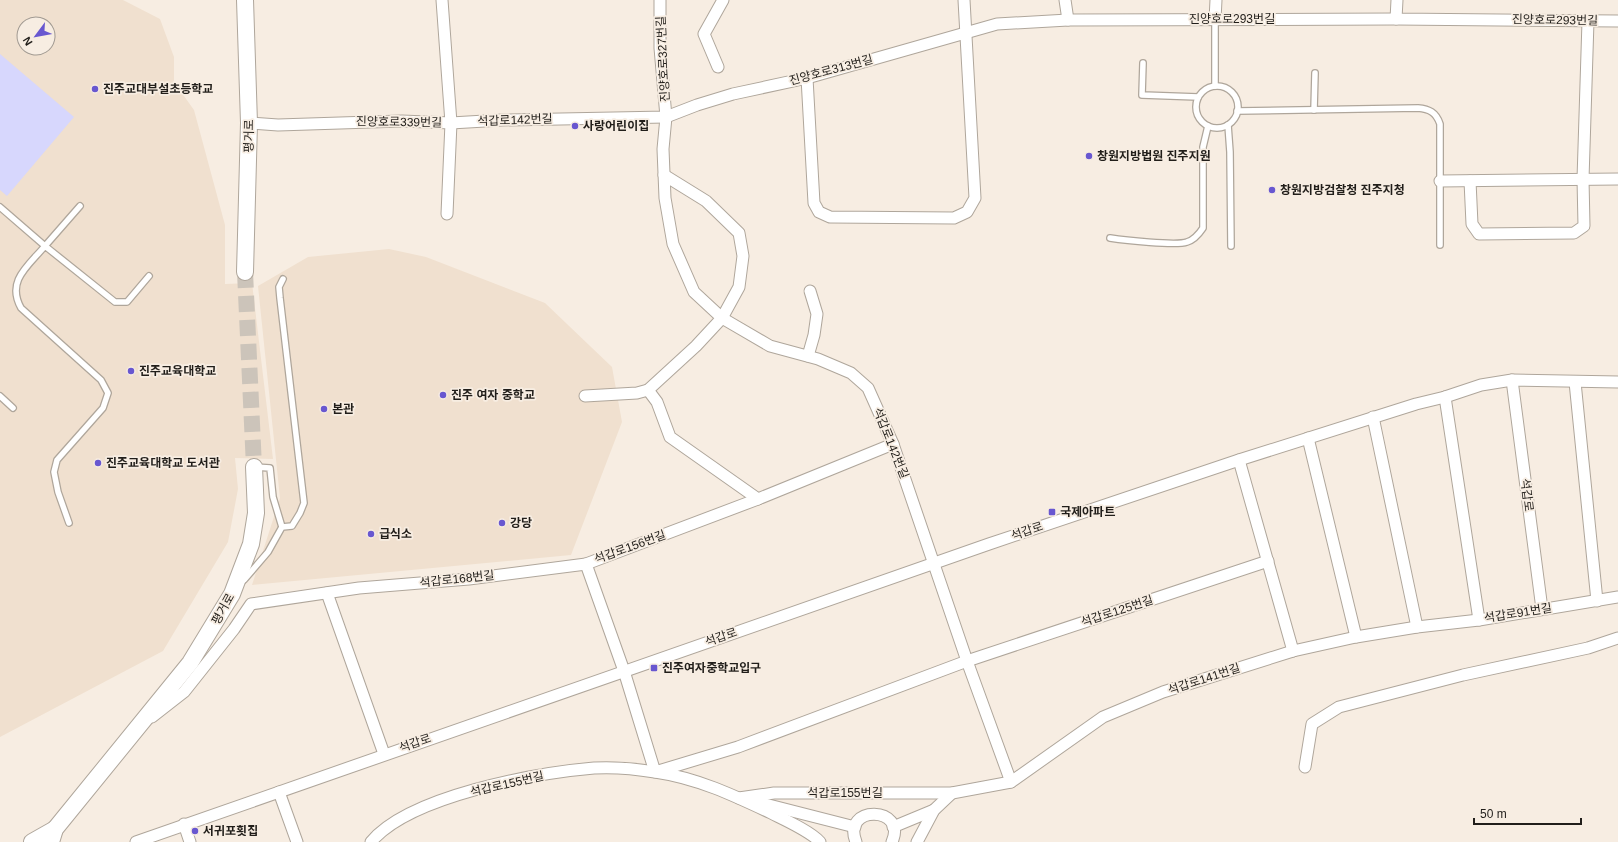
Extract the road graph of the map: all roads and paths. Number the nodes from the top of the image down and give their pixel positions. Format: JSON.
{"nodes":[{"id":1,"x":245,"y":0,"type":"edge"},
{"id":2,"x":442,"y":0,"type":"edge"},
{"id":3,"x":660,"y":0,"type":"edge"},
{"id":4,"x":723,"y":0,"type":"edge"},
{"id":5,"x":964,"y":0,"type":"edge"},
{"id":6,"x":1065,"y":0,"type":"edge"},
{"id":7,"x":1216,"y":0,"type":"edge"},
{"id":8,"x":1397,"y":0,"type":"edge"},
{"id":9,"x":1396,"y":19,"type":"junction"},
{"id":10,"x":1068,"y":20,"type":"junction"},
{"id":11,"x":1215,"y":20,"type":"junction"},
{"id":12,"x":1588,"y":20,"type":"junction"},
{"id":13,"x":1618,"y":21,"type":"edge"},
{"id":14,"x":965,"y":32,"type":"junction"},
{"id":15,"x":1143,"y":63,"type":"dead end"},
{"id":16,"x":718,"y":67,"type":"dead end"},
{"id":17,"x":1315,"y":73,"type":"dead end"},
{"id":18,"x":807,"y":78,"type":"junction"},
{"id":19,"x":1215,"y":86,"type":"junction"},
{"id":20,"x":1198,"y":97,"type":"junction"},
{"id":21,"x":1314,"y":110,"type":"junction"},
{"id":22,"x":1237,"y":111,"type":"junction"},
{"id":23,"x":666,"y":117,"type":"junction"},
{"id":24,"x":249,"y":123,"type":"junction"},
{"id":25,"x":451,"y":123,"type":"junction"},
{"id":26,"x":1228,"y":125,"type":"junction"},
{"id":27,"x":1208,"y":126,"type":"junction"},
{"id":28,"x":664,"y":176,"type":"junction"},
{"id":29,"x":1583,"y":179,"type":"junction"},
{"id":30,"x":1618,"y":179,"type":"edge"},
{"id":31,"x":1440,"y":181,"type":"junction"},
{"id":32,"x":1470,"y":181,"type":"junction"},
{"id":33,"x":80,"y":206,"type":"dead end"},
{"id":34,"x":0,"y":207,"type":"edge"},
{"id":35,"x":447,"y":214,"type":"dead end"},
{"id":36,"x":1110,"y":238,"type":"dead end"},
{"id":37,"x":1440,"y":245,"type":"dead end"},
{"id":38,"x":45,"y":246,"type":"junction"},
{"id":39,"x":1231,"y":246,"type":"dead end"},
{"id":40,"x":245,"y":272,"type":"tunnel mouth"},
{"id":41,"x":149,"y":276,"type":"dead end"},
{"id":42,"x":283,"y":279,"type":"dead end"},
{"id":43,"x":810,"y":291,"type":"dead end"},
{"id":44,"x":722,"y":318,"type":"junction"},
{"id":45,"x":808,"y":356,"type":"junction"},
{"id":46,"x":1512,"y":380,"type":"junction"},
{"id":47,"x":1575,"y":382,"type":"junction"},
{"id":48,"x":1618,"y":382,"type":"edge"},
{"id":49,"x":648,"y":390,"type":"junction"},
{"id":50,"x":0,"y":396,"type":"edge"},
{"id":51,"x":585,"y":396,"type":"dead end"},
{"id":52,"x":1444,"y":397,"type":"junction"},
{"id":53,"x":13,"y":408,"type":"dead end"},
{"id":54,"x":1372,"y":417,"type":"junction"},
{"id":55,"x":1308,"y":438,"type":"junction"},
{"id":56,"x":893,"y":444,"type":"junction"},
{"id":57,"x":1239,"y":460,"type":"junction"},
{"id":58,"x":254,"y":467,"type":"joint"},
{"id":59,"x":758,"y":499,"type":"junction"},
{"id":60,"x":69,"y":523,"type":"dead end"},
{"id":61,"x":282,"y":527,"type":"junction"},
{"id":62,"x":1268,"y":561,"type":"junction"},
{"id":63,"x":586,"y":564,"type":"junction"},
{"id":64,"x":933,"y":564,"type":"junction"},
{"id":65,"x":327,"y":593,"type":"junction"},
{"id":66,"x":232,"y":594,"type":"junction"},
{"id":67,"x":1618,"y":597,"type":"edge"},
{"id":68,"x":1597,"y":601,"type":"junction"},
{"id":69,"x":251,"y":604,"type":"joint"},
{"id":70,"x":1542,"y":609,"type":"junction"},
{"id":71,"x":1479,"y":620,"type":"junction"},
{"id":72,"x":1417,"y":626,"type":"junction"},
{"id":73,"x":1356,"y":637,"type":"junction"},
{"id":74,"x":1618,"y":638,"type":"edge"},
{"id":75,"x":1293,"y":651,"type":"junction"},
{"id":76,"x":967,"y":661,"type":"junction"},
{"id":77,"x":624,"y":671,"type":"junction"},
{"id":78,"x":137,"y":728,"type":"junction"},
{"id":79,"x":384,"y":754,"type":"junction"},
{"id":80,"x":1305,"y":767,"type":"dead end"},
{"id":81,"x":655,"y":772,"type":"junction"},
{"id":82,"x":1011,"y":782,"type":"junction"},
{"id":83,"x":279,"y":792,"type":"junction"},
{"id":84,"x":952,"y":793,"type":"junction"},
{"id":85,"x":739,"y":798,"type":"junction"},
{"id":86,"x":934,"y":810,"type":"junction"},
{"id":87,"x":184,"y":824,"type":"junction"},
{"id":88,"x":893,"y":826,"type":"junction"},
{"id":89,"x":855,"y":827,"type":"junction"},
{"id":90,"x":53,"y":836,"type":"edge"},
{"id":91,"x":32,"y":842,"type":"edge"},
{"id":92,"x":136,"y":842,"type":"edge"},
{"id":93,"x":190,"y":842,"type":"edge"},
{"id":94,"x":297,"y":842,"type":"edge"},
{"id":95,"x":371,"y":842,"type":"edge"},
{"id":96,"x":820,"y":842,"type":"edge"},
{"id":97,"x":856,"y":842,"type":"edge"},
{"id":98,"x":892,"y":842,"type":"edge"},
{"id":99,"x":917,"y":842,"type":"edge"}],
"edges":[{"from":1,"to":24,"type":"street","name":"평거로"},
{"from":2,"to":25,"type":"street","name":"진양호로339번길"},
{"from":3,"to":23,"type":"street","name":"진양호로327번길"},
{"from":4,"to":16,"type":"street"},
{"from":5,"to":14,"type":"street"},
{"from":6,"to":10,"type":"street"},
{"from":7,"to":11,"type":"street"},
{"from":8,"to":9,"type":"street"},
{"from":9,"to":11,"type":"street","name":"진양호로293번길"},
{"from":9,"to":12,"type":"street","name":"진양호로293번길"},
{"from":10,"to":11,"type":"street","name":"진양호로293번길"},
{"from":10,"to":14,"type":"street","name":"진양호로293번길"},
{"from":11,"to":19,"type":"lane"},
{"from":12,"to":13,"type":"street","name":"진양호로293번길"},
{"from":12,"to":29,"type":"street"},
{"from":14,"to":18,"type":"street","name":"진양호로313번길"},
{"from":14,"to":18,"type":"street"},
{"from":15,"to":20,"type":"lane"},
{"from":17,"to":21,"type":"lane"},
{"from":18,"to":23,"type":"street","name":"진양호로313번길"},
{"from":19,"to":20,"type":"lane"},
{"from":19,"to":22,"type":"lane"},
{"from":20,"to":27,"type":"lane"},
{"from":21,"to":22,"type":"lane"},
{"from":21,"to":31,"type":"lane"},
{"from":22,"to":26,"type":"lane"},
{"from":23,"to":25,"type":"street","name":"석갑로142번길"},
{"from":23,"to":28,"type":"street","name":"석갑로142번길"},
{"from":24,"to":25,"type":"street","name":"진양호로339번길"},
{"from":24,"to":40,"type":"street","name":"평거로"},
{"from":25,"to":35,"type":"street"},
{"from":26,"to":27,"type":"lane"},
{"from":26,"to":39,"type":"lane"},
{"from":27,"to":36,"type":"lane"},
{"from":28,"to":44,"type":"street","name":"석갑로142번길"},
{"from":28,"to":44,"type":"street"},
{"from":29,"to":30,"type":"street"},
{"from":29,"to":32,"type":"street"},
{"from":29,"to":32,"type":"street"},
{"from":31,"to":32,"type":"street"},
{"from":31,"to":37,"type":"lane"},
{"from":33,"to":38,"type":"lane"},
{"from":34,"to":38,"type":"lane"},
{"from":38,"to":41,"type":"lane"},
{"from":38,"to":60,"type":"lane"},
{"from":42,"to":61,"type":"lane"},
{"from":43,"to":45,"type":"street"},
{"from":44,"to":45,"type":"street","name":"석갑로142번길"},
{"from":44,"to":49,"type":"street"},
{"from":45,"to":56,"type":"street","name":"석갑로142번길"},
{"from":46,"to":47,"type":"street","name":"석갑로"},
{"from":46,"to":52,"type":"street","name":"석갑로"},
{"from":46,"to":70,"type":"street","name":"석갑로"},
{"from":47,"to":48,"type":"street","name":"석갑로"},
{"from":47,"to":68,"type":"street"},
{"from":49,"to":51,"type":"street"},
{"from":49,"to":59,"type":"street"},
{"from":50,"to":53,"type":"lane"},
{"from":52,"to":54,"type":"street","name":"석갑로"},
{"from":52,"to":71,"type":"street"},
{"from":54,"to":55,"type":"street","name":"석갑로"},
{"from":54,"to":72,"type":"street"},
{"from":55,"to":57,"type":"street","name":"석갑로"},
{"from":55,"to":73,"type":"street"},
{"from":56,"to":59,"type":"street","name":"석갑로156번길"},
{"from":56,"to":64,"type":"street","name":"석갑로142번길"},
{"from":57,"to":62,"type":"street"},
{"from":57,"to":64,"type":"street","name":"석갑로"},
{"from":58,"to":61,"type":"lane"},
{"from":58,"to":66,"type":"street","name":"평거로"},
{"from":59,"to":63,"type":"street","name":"석갑로156번길"},
{"from":61,"to":66,"type":"lane"},
{"from":62,"to":75,"type":"street"},
{"from":62,"to":76,"type":"street","name":"석갑로125번길"},
{"from":63,"to":65,"type":"street","name":"석갑로168번길"},
{"from":63,"to":77,"type":"street","name":"석갑로156번길"},
{"from":64,"to":76,"type":"street"},
{"from":64,"to":77,"type":"street","name":"석갑로"},
{"from":65,"to":69,"type":"street","name":"석갑로168번길"},
{"from":65,"to":79,"type":"street"},
{"from":66,"to":78,"type":"street","name":"평거로"},
{"from":67,"to":68,"type":"street","name":"석갑로91번길"},
{"from":68,"to":70,"type":"street","name":"석갑로91번길"},
{"from":69,"to":78,"type":"street","name":"평거로"},
{"from":70,"to":71,"type":"street","name":"석갑로91번길"},
{"from":71,"to":72,"type":"street","name":"석갑로91번길"},
{"from":72,"to":73,"type":"street","name":"석갑로141번길"},
{"from":73,"to":75,"type":"street","name":"석갑로141번길"},
{"from":74,"to":80,"type":"street"},
{"from":75,"to":82,"type":"street","name":"석갑로141번길"},
{"from":76,"to":81,"type":"street","name":"석갑로155번길"},
{"from":76,"to":82,"type":"street"},
{"from":77,"to":79,"type":"street","name":"석갑로"},
{"from":77,"to":81,"type":"street"},
{"from":78,"to":90,"type":"street","name":"평거로"},
{"from":79,"to":83,"type":"street","name":"석갑로"},
{"from":81,"to":85,"type":"street","name":"석갑로155번길"},
{"from":81,"to":95,"type":"street","name":"석갑로155번길"},
{"from":82,"to":84,"type":"street","name":"석갑로141번길"},
{"from":83,"to":87,"type":"street","name":"석갑로"},
{"from":83,"to":94,"type":"street"},
{"from":84,"to":85,"type":"street","name":"석갑로155번길"},
{"from":84,"to":86,"type":"street"},
{"from":85,"to":89,"type":"street"},
{"from":85,"to":96,"type":"street","name":"석갑로155번길"},
{"from":86,"to":88,"type":"street"},
{"from":86,"to":99,"type":"street"},
{"from":87,"to":92,"type":"street","name":"석갑로"},
{"from":87,"to":93,"type":"street"},
{"from":88,"to":89,"type":"street"},
{"from":88,"to":98,"type":"street"},
{"from":89,"to":97,"type":"street"},
{"from":90,"to":91,"type":"street"}]}
